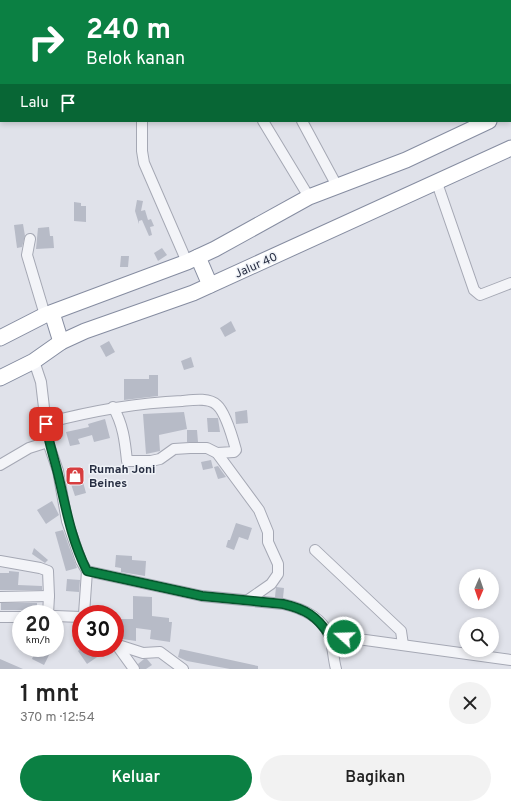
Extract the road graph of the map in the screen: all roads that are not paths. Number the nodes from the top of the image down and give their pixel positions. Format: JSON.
{"nodes":[{"id":1,"x":142,"y":122,"type":"edge"},
{"id":2,"x":264,"y":122,"type":"edge"},
{"id":3,"x":303,"y":122,"type":"edge"},
{"id":4,"x":487,"y":122,"type":"edge"},
{"id":5,"x":511,"y":148,"type":"edge"},
{"id":6,"x":437,"y":183,"type":"junction"},
{"id":7,"x":337,"y":186,"type":"junction"},
{"id":8,"x":309,"y":197,"type":"junction"},
{"id":9,"x":30,"y":239,"type":"dead end"},
{"id":10,"x":192,"y":259,"type":"junction"},
{"id":11,"x":511,"y":283,"type":"edge"},
{"id":12,"x":210,"y":285,"type":"junction"},
{"id":13,"x":49,"y":314,"type":"junction"},
{"id":14,"x":2,"y":333,"type":"edge"},
{"id":15,"x":61,"y":342,"type":"junction"},
{"id":16,"x":34,"y":361,"type":"junction"},
{"id":17,"x":0,"y":378,"type":"edge"},
{"id":18,"x":113,"y":407,"type":"junction"},
{"id":19,"x":46,"y":424,"type":"junction"},
{"id":20,"x":48,"y":442,"type":"junction"},
{"id":21,"x":217,"y":453,"type":"junction"},
{"id":22,"x":0,"y":465,"type":"edge"},
{"id":23,"x":315,"y":550,"type":"dead end"},
{"id":24,"x":0,"y":561,"type":"edge"},
{"id":25,"x":87,"y":571,"type":"junction"},
{"id":26,"x":49,"y":596,"type":"junction"},
{"id":27,"x":0,"y":597,"type":"edge"},
{"id":28,"x":248,"y":600,"type":"junction"},
{"id":29,"x":48,"y":605,"type":"edge"},
{"id":30,"x":85,"y":605,"type":"edge"},
{"id":31,"x":0,"y":617,"type":"edge"},
{"id":32,"x":12,"y":617,"type":"edge"},
{"id":33,"x":329,"y":635,"type":"junction"},
{"id":34,"x":403,"y":645,"type":"junction"},
{"id":35,"x":124,"y":647,"type":"edge"},
{"id":36,"x":124,"y":656,"type":"edge"},
{"id":37,"x":511,"y":660,"type":"edge"},
{"id":38,"x":134,"y":669,"type":"edge"},
{"id":39,"x":185,"y":669,"type":"edge"},
{"id":40,"x":336,"y":669,"type":"edge"}],
"edges":[{"from":1,"to":10,"type":"street"},
{"from":2,"to":8,"type":"street"},
{"from":3,"to":7,"type":"street"},
{"from":4,"to":7,"type":"highway"},
{"from":5,"to":6,"type":"highway","name":"Jalur 40"},
{"from":6,"to":11,"type":"street"},
{"from":6,"to":12,"type":"highway","name":"Jalur 40"},
{"from":7,"to":8,"type":"highway"},
{"from":8,"to":10,"type":"highway"},
{"from":9,"to":13,"type":"street"},
{"from":10,"to":12,"type":"highway"},
{"from":10,"to":13,"type":"highway"},
{"from":12,"to":15,"type":"highway","name":"Jalur 40"},
{"from":13,"to":14,"type":"highway"},
{"from":13,"to":15,"type":"highway"},
{"from":15,"to":16,"type":"highway","name":"Jalur 40"},
{"from":16,"to":17,"type":"highway","name":"Jalur 40"},
{"from":16,"to":19,"type":"street"},
{"from":18,"to":19,"type":"street"},
{"from":18,"to":21,"type":"street"},
{"from":18,"to":21,"type":"street"},
{"from":19,"to":20,"type":"street"},
{"from":20,"to":22,"type":"street"},
{"from":20,"to":25,"type":"street"},
{"from":21,"to":28,"type":"street"},
{"from":23,"to":34,"type":"street"},
{"from":24,"to":26,"type":"street"},
{"from":25,"to":28,"type":"street"},
{"from":25,"to":30,"type":"street"},
{"from":26,"to":27,"type":"street"},
{"from":26,"to":29,"type":"street"},
{"from":28,"to":33,"type":"street"},
{"from":31,"to":32,"type":"street"},
{"from":33,"to":34,"type":"street"},
{"from":33,"to":40,"type":"street"},
{"from":34,"to":37,"type":"street"},
{"from":35,"to":39,"type":"street"},
{"from":36,"to":38,"type":"street"}]}
